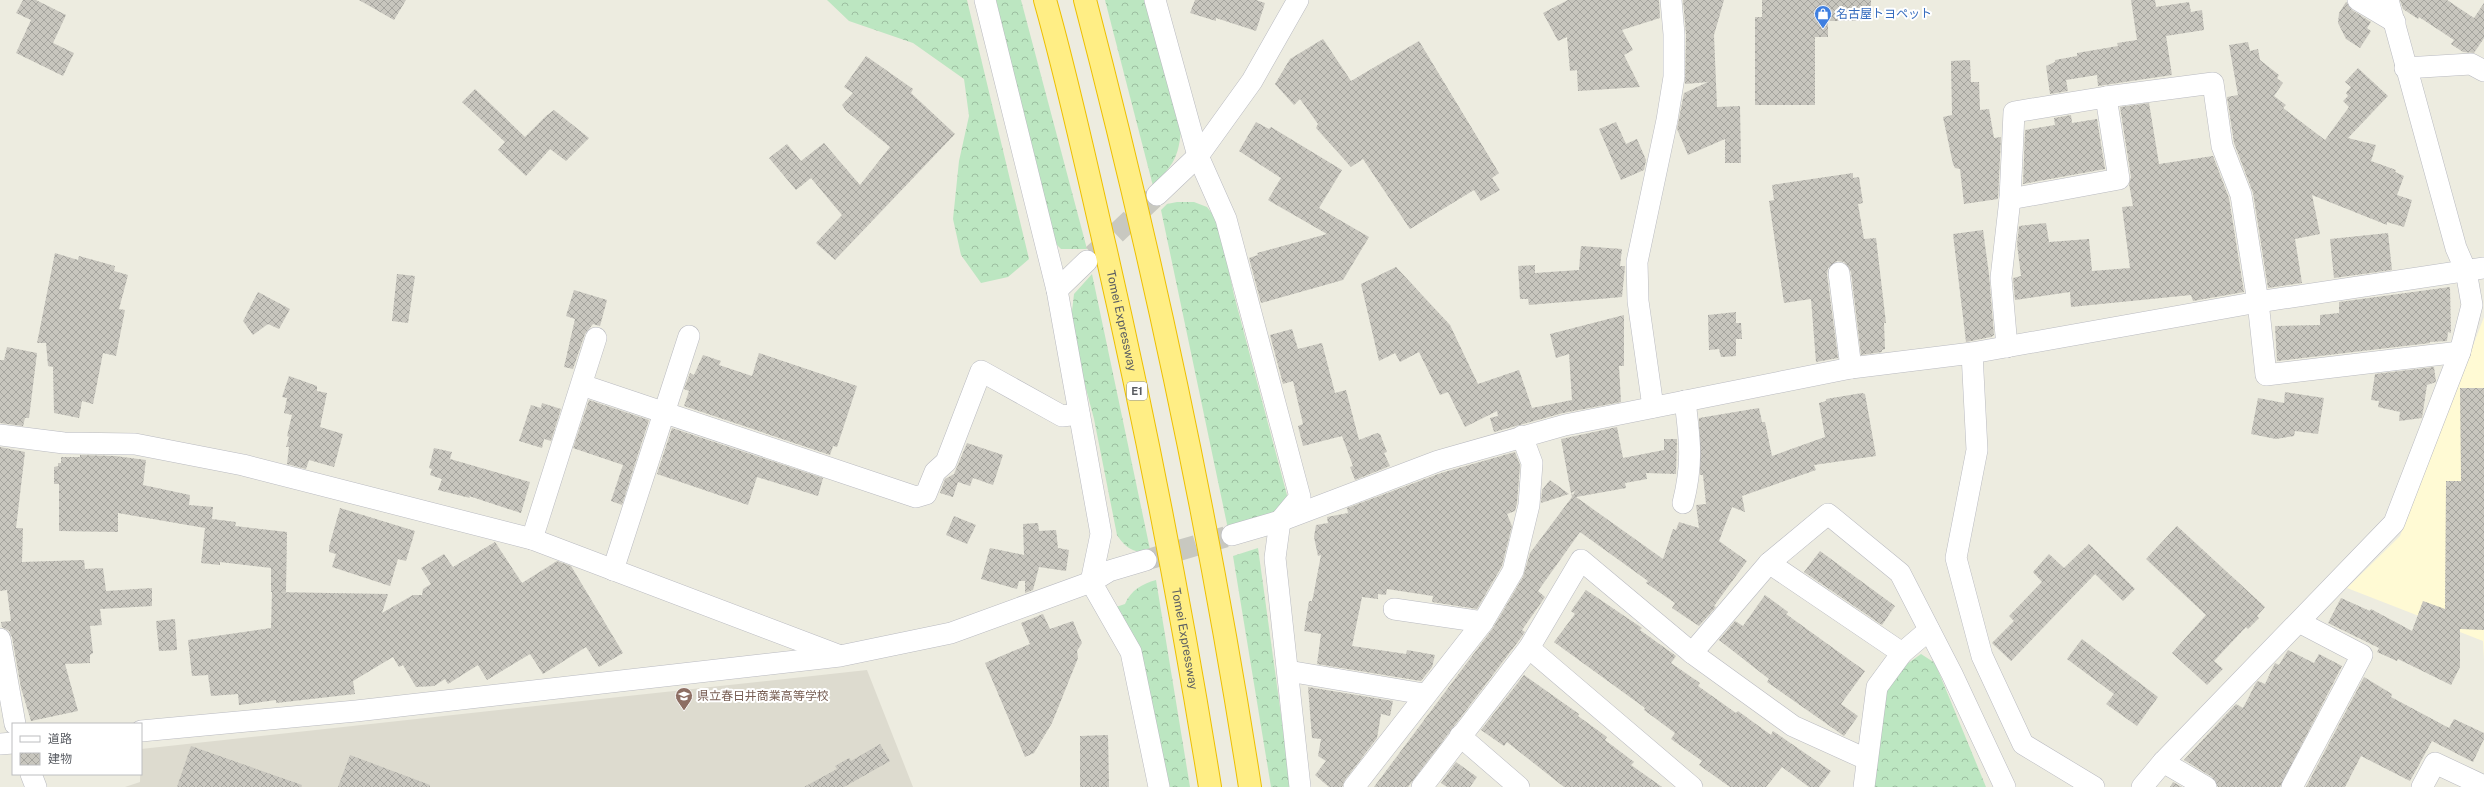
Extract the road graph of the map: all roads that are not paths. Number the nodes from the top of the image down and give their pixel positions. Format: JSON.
{"nodes":[{"id":1,"x":985,"y":0,"type":"edge"},
{"id":2,"x":1045,"y":0,"type":"edge"},
{"id":3,"x":1085,"y":0,"type":"edge"},
{"id":4,"x":1155,"y":0,"type":"edge"},
{"id":5,"x":1298,"y":0,"type":"edge"},
{"id":6,"x":1671,"y":0,"type":"edge"},
{"id":7,"x":2358,"y":0,"type":"edge"},
{"id":8,"x":2388,"y":0,"type":"edge"},
{"id":9,"x":2395,"y":22,"type":"junction"},
{"id":10,"x":2405,"y":68,"type":"junction"},
{"id":11,"x":2484,"y":72,"type":"edge"},
{"id":12,"x":2106,"y":97,"type":"junction"},
{"id":13,"x":1198,"y":156,"type":"junction"},
{"id":14,"x":1157,"y":195,"type":"tunnel mouth"},
{"id":15,"x":2010,"y":199,"type":"junction"},
{"id":16,"x":1087,"y":261,"type":"tunnel mouth"},
{"id":17,"x":2475,"y":270,"type":"edge"},
{"id":18,"x":1839,"y":273,"type":"dead end"},
{"id":19,"x":1057,"y":290,"type":"junction"},
{"id":20,"x":2258,"y":302,"type":"junction"},
{"id":21,"x":689,"y":336,"type":"dead end"},
{"id":22,"x":596,"y":338,"type":"dead end"},
{"id":23,"x":2007,"y":347,"type":"junction"},
{"id":24,"x":2460,"y":352,"type":"junction"},
{"id":25,"x":1972,"y":353,"type":"junction"},
{"id":26,"x":1851,"y":368,"type":"junction"},
{"id":27,"x":582,"y":385,"type":"junction"},
{"id":28,"x":1685,"y":401,"type":"junction"},
{"id":29,"x":1653,"y":407,"type":"junction"},
{"id":30,"x":665,"y":412,"type":"junction"},
{"id":31,"x":1079,"y":414,"type":"junction"},
{"id":32,"x":0,"y":435,"type":"edge"},
{"id":33,"x":1522,"y":436,"type":"junction"},
{"id":34,"x":1683,"y":503,"type":"dead end"},
{"id":35,"x":1280,"y":521,"type":"junction"},
{"id":36,"x":1232,"y":535,"type":"tunnel mouth"},
{"id":37,"x":532,"y":539,"type":"junction"},
{"id":38,"x":1146,"y":560,"type":"tunnel mouth"},
{"id":39,"x":1769,"y":564,"type":"junction"},
{"id":40,"x":613,"y":570,"type":"junction"},
{"id":41,"x":1090,"y":582,"type":"junction"},
{"id":42,"x":1394,"y":609,"type":"dead end"},
{"id":43,"x":1482,"y":622,"type":"junction"},
{"id":44,"x":2299,"y":622,"type":"junction"},
{"id":45,"x":1929,"y":630,"type":"junction"},
{"id":46,"x":0,"y":639,"type":"edge"},
{"id":47,"x":1529,"y":648,"type":"junction"},
{"id":48,"x":1692,"y":653,"type":"junction"},
{"id":49,"x":1902,"y":653,"type":"junction"},
{"id":50,"x":840,"y":656,"type":"junction"},
{"id":51,"x":1288,"y":671,"type":"junction"},
{"id":52,"x":1424,"y":694,"type":"junction"},
{"id":53,"x":15,"y":723,"type":"edge"},
{"id":54,"x":142,"y":731,"type":"edge"},
{"id":55,"x":1460,"y":736,"type":"junction"},
{"id":56,"x":12,"y":743,"type":"edge"},
{"id":57,"x":0,"y":744,"type":"edge"},
{"id":58,"x":1866,"y":759,"type":"junction"},
{"id":59,"x":2163,"y":762,"type":"junction"},
{"id":60,"x":31,"y":775,"type":"edge"},
{"id":61,"x":2484,"y":786,"type":"edge"},
{"id":62,"x":36,"y":787,"type":"edge"},
{"id":63,"x":1159,"y":787,"type":"edge"},
{"id":64,"x":1210,"y":787,"type":"edge"},
{"id":65,"x":1250,"y":787,"type":"edge"},
{"id":66,"x":1300,"y":787,"type":"edge"},
{"id":67,"x":1354,"y":787,"type":"edge"},
{"id":68,"x":1422,"y":787,"type":"edge"},
{"id":69,"x":1520,"y":787,"type":"edge"},
{"id":70,"x":1692,"y":787,"type":"edge"},
{"id":71,"x":1864,"y":787,"type":"edge"},
{"id":72,"x":2005,"y":787,"type":"edge"},
{"id":73,"x":2094,"y":787,"type":"edge"},
{"id":74,"x":2142,"y":787,"type":"edge"},
{"id":75,"x":2206,"y":787,"type":"edge"},
{"id":76,"x":2292,"y":787,"type":"edge"},
{"id":77,"x":2422,"y":787,"type":"edge"}],
"edges":[{"from":1,"to":19,"type":"street"},
{"from":2,"to":64,"type":"highway","name":"Tomei Expressway","number":"E1"},
{"from":3,"to":65,"type":"highway"},
{"from":4,"to":13,"type":"street"},
{"from":5,"to":13,"type":"street"},
{"from":6,"to":29,"type":"street"},
{"from":7,"to":9,"type":"street"},
{"from":8,"to":9,"type":"street"},
{"from":9,"to":10,"type":"street"},
{"from":10,"to":11,"type":"street"},
{"from":10,"to":17,"type":"street"},
{"from":12,"to":15,"type":"street"},
{"from":12,"to":15,"type":"street"},
{"from":12,"to":20,"type":"street"},
{"from":13,"to":14,"type":"street"},
{"from":13,"to":35,"type":"street"},
{"from":15,"to":23,"type":"street"},
{"from":16,"to":19,"type":"street"},
{"from":17,"to":20,"type":"street"},
{"from":17,"to":24,"type":"street"},
{"from":18,"to":26,"type":"street"},
{"from":19,"to":31,"type":"street"},
{"from":20,"to":23,"type":"street"},
{"from":20,"to":24,"type":"street"},
{"from":21,"to":30,"type":"street"},
{"from":22,"to":27,"type":"street"},
{"from":23,"to":25,"type":"street"},
{"from":24,"to":44,"type":"street"},
{"from":25,"to":26,"type":"street"},
{"from":25,"to":73,"type":"street"},
{"from":26,"to":28,"type":"street"},
{"from":27,"to":30,"type":"street"},
{"from":27,"to":37,"type":"street"},
{"from":28,"to":29,"type":"street"},
{"from":28,"to":34,"type":"street"},
{"from":29,"to":33,"type":"street"},
{"from":30,"to":31,"type":"street"},
{"from":30,"to":40,"type":"street"},
{"from":31,"to":41,"type":"street"},
{"from":32,"to":37,"type":"street"},
{"from":33,"to":35,"type":"street"},
{"from":33,"to":43,"type":"street"},
{"from":35,"to":36,"type":"street"},
{"from":35,"to":51,"type":"street"},
{"from":37,"to":40,"type":"street"},
{"from":38,"to":41,"type":"street"},
{"from":39,"to":45,"type":"street"},
{"from":39,"to":48,"type":"street"},
{"from":39,"to":49,"type":"street"},
{"from":40,"to":50,"type":"street"},
{"from":41,"to":50,"type":"street"},
{"from":41,"to":63,"type":"street"},
{"from":42,"to":43,"type":"street"},
{"from":43,"to":52,"type":"street"},
{"from":44,"to":59,"type":"street"},
{"from":44,"to":76,"type":"street"},
{"from":45,"to":49,"type":"street"},
{"from":45,"to":72,"type":"street"},
{"from":46,"to":53,"type":"street"},
{"from":47,"to":48,"type":"street"},
{"from":47,"to":55,"type":"street"},
{"from":47,"to":70,"type":"street"},
{"from":48,"to":58,"type":"street"},
{"from":49,"to":58,"type":"street"},
{"from":50,"to":54,"type":"street"},
{"from":51,"to":52,"type":"street"},
{"from":51,"to":66,"type":"street"},
{"from":52,"to":67,"type":"street"},
{"from":55,"to":68,"type":"street"},
{"from":55,"to":69,"type":"street"},
{"from":56,"to":57,"type":"street"},
{"from":58,"to":71,"type":"street"},
{"from":59,"to":74,"type":"street"},
{"from":59,"to":75,"type":"street"},
{"from":60,"to":62,"type":"street"},
{"from":61,"to":77,"type":"street"}]}
